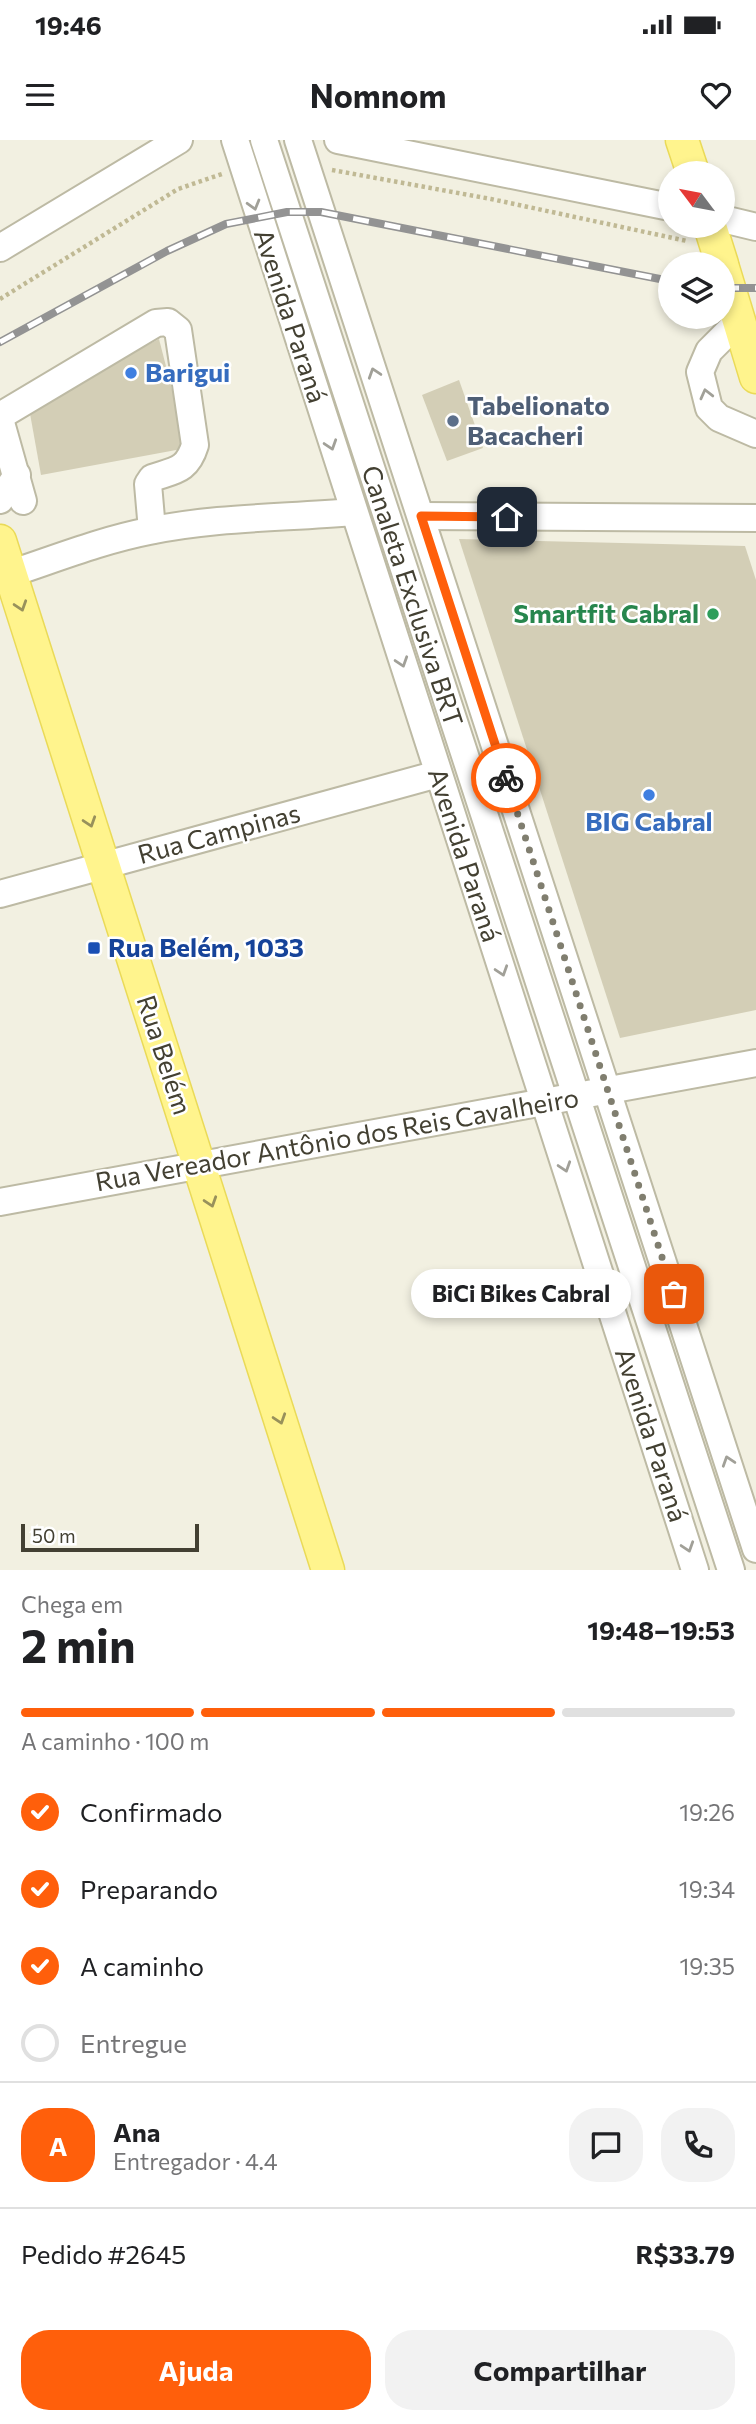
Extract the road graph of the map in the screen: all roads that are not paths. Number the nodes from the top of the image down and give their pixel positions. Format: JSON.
{"nodes":[{"id":1,"x":179,"y":140,"type":"edge"},
{"id":2,"x":234,"y":140,"type":"edge"},
{"id":3,"x":264,"y":140,"type":"edge"},
{"id":4,"x":298,"y":140,"type":"edge"},
{"id":5,"x":338,"y":140,"type":"edge"},
{"id":6,"x":682,"y":140,"type":"edge"},
{"id":7,"x":689,"y":161,"type":"edge"},
{"id":8,"x":658,"y":205,"type":"edge"},
{"id":9,"x":735,"y":222,"type":"edge"},
{"id":10,"x":756,"y":228,"type":"edge"},
{"id":11,"x":0,"y":248,"type":"edge"},
{"id":12,"x":735,"y":308,"type":"edge"},
{"id":13,"x":739,"y":321,"type":"junction"},
{"id":14,"x":756,"y":377,"type":"edge"},
{"id":15,"x":0,"y":418,"type":"edge"},
{"id":16,"x":756,"y":433,"type":"edge"},
{"id":17,"x":12,"y":500,"type":"edge"},
{"id":18,"x":353,"y":512,"type":"junction"},
{"id":19,"x":421,"y":516,"type":"junction"},
{"id":20,"x":756,"y":518,"type":"edge"},
{"id":21,"x":152,"y":530,"type":"junction"},
{"id":22,"x":0,"y":541,"type":"edge"},
{"id":23,"x":5,"y":575,"type":"edge"},
{"id":24,"x":438,"y":774,"type":"junction"},
{"id":25,"x":103,"y":865,"type":"junction"},
{"id":26,"x":0,"y":894,"type":"edge"},
{"id":27,"x":756,"y":1063,"type":"edge"},
{"id":28,"x":608,"y":1090,"type":"junction"},
{"id":29,"x":575,"y":1096,"type":"junction"},
{"id":30,"x":544,"y":1102,"type":"junction"},
{"id":31,"x":199,"y":1166,"type":"junction"},
{"id":32,"x":0,"y":1202,"type":"edge"},
{"id":33,"x":756,"y":1549,"type":"edge"},
{"id":34,"x":328,"y":1570,"type":"edge"},
{"id":35,"x":695,"y":1570,"type":"edge"},
{"id":36,"x":731,"y":1570,"type":"edge"}],
"edges":[{"from":1,"to":11,"type":"street"},
{"from":2,"to":18,"type":"street","name":"Avenida Paraná","one_way":true},
{"from":3,"to":29,"type":"street","name":"Canaleta Exclusiva BRT"},
{"from":19,"to":4,"type":"street","one_way":true},
{"from":5,"to":8,"type":"street"},
{"from":6,"to":7,"type":"main road"},
{"from":9,"to":10,"type":"street"},
{"from":12,"to":13,"type":"main road"},
{"from":13,"to":14,"type":"main road"},
{"from":16,"to":13,"type":"street","one_way":true},
{"from":15,"to":17,"type":"street"},
{"from":15,"to":21,"type":"street"},
{"from":18,"to":21,"type":"street"},
{"from":18,"to":24,"type":"street","name":"Avenida Paraná","one_way":true},
{"from":19,"to":20,"type":"street"},
{"from":19,"to":28,"type":"street"},
{"from":21,"to":23,"type":"street"},
{"from":22,"to":23,"type":"main road","name":"Rua Belém"},
{"from":23,"to":25,"type":"main road","name":"Rua Belém","one_way":true},
{"from":24,"to":25,"type":"street","name":"Rua Campinas"},
{"from":24,"to":30,"type":"street","name":"Avenida Paraná","one_way":true},
{"from":25,"to":26,"type":"street","name":"Rua Campinas"},
{"from":25,"to":31,"type":"main road","name":"Rua Belém"},
{"from":27,"to":28,"type":"street","name":"Rua Vereador Antônio dos Reis Cavalheiro"},
{"from":28,"to":29,"type":"street","name":"Rua Vereador Antônio dos Reis Cavalheiro"},
{"from":33,"to":28,"type":"street","one_way":true},
{"from":29,"to":30,"type":"street","name":"Rua Vereador Antônio dos Reis Cavalheiro"},
{"from":29,"to":36,"type":"street","name":"Canaleta Exclusiva BRT"},
{"from":30,"to":31,"type":"street","name":"Rua Vereador Antônio dos Reis Cavalheiro"},
{"from":30,"to":35,"type":"street","name":"Avenida Paraná","one_way":true},
{"from":31,"to":32,"type":"street","name":"Rua Vereador Antônio dos Reis Cavalheiro"},
{"from":31,"to":34,"type":"main road","name":"Rua Belém","one_way":true}]}
